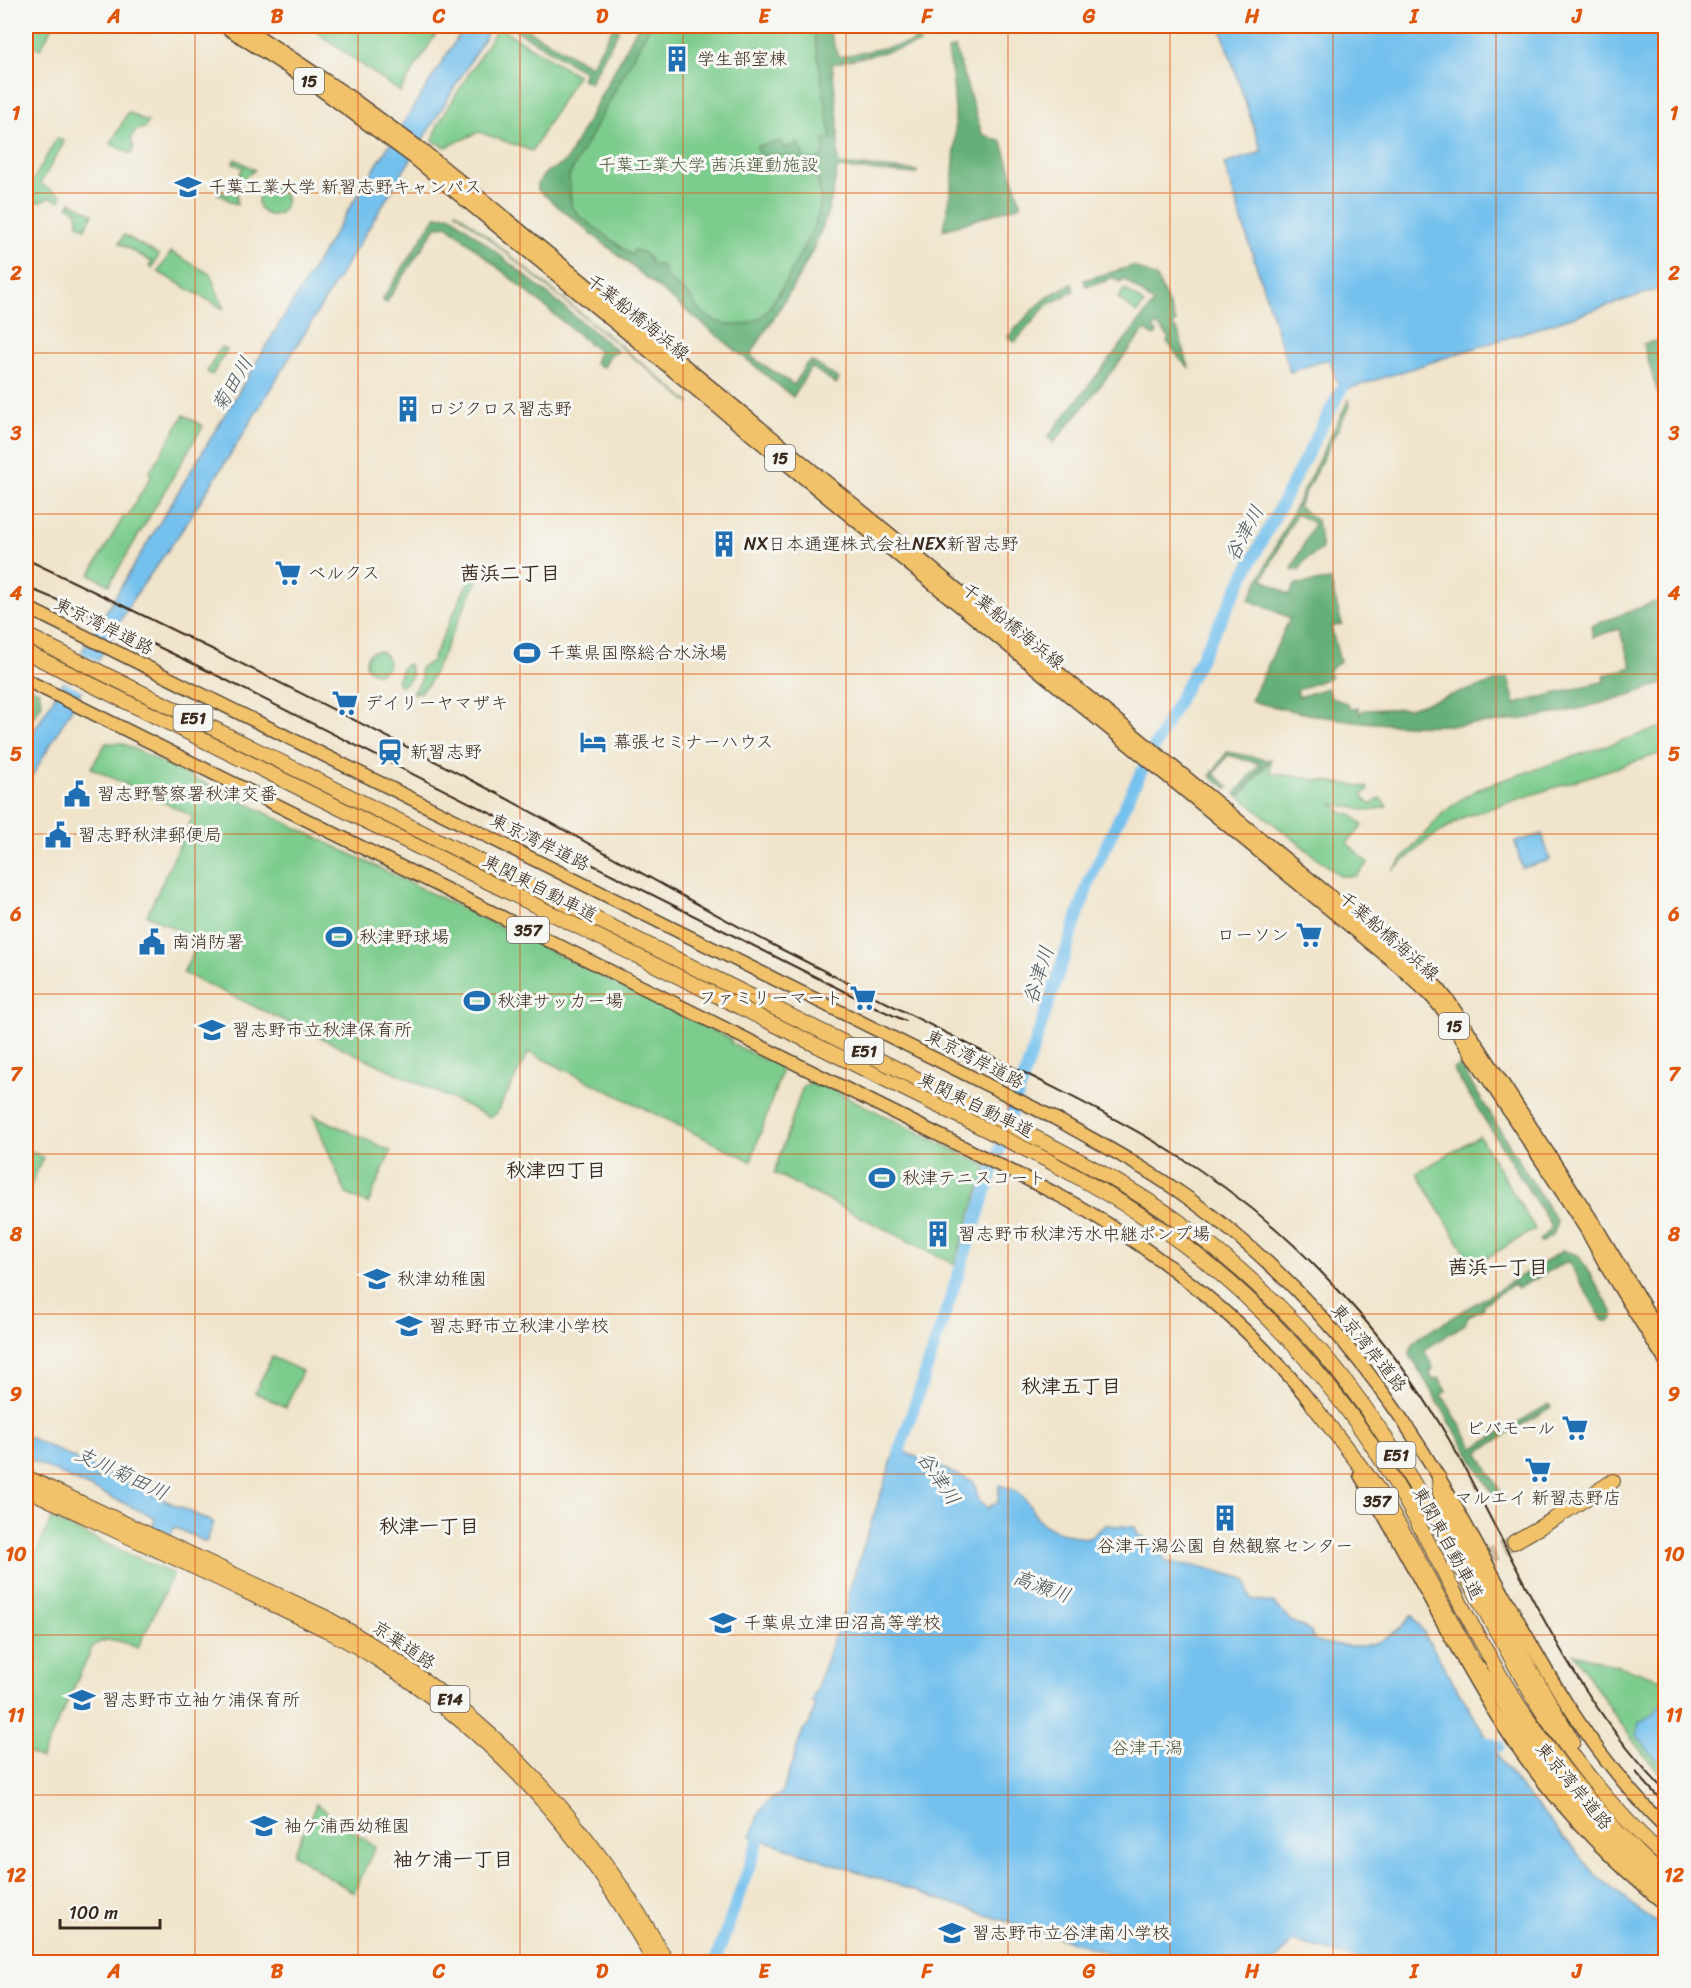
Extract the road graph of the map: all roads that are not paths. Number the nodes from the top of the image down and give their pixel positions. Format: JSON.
{"nodes":[{"id":1,"x":224,"y":26,"type":"edge"},
{"id":2,"x":243,"y":26,"type":"edge"},
{"id":3,"x":394,"y":135,"type":"junction"},
{"id":4,"x":26,"y":608,"type":"edge"},
{"id":5,"x":26,"y":635,"type":"edge"},
{"id":6,"x":26,"y":652,"type":"edge"},
{"id":7,"x":26,"y":680,"type":"edge"},
{"id":8,"x":1159,"y":762,"type":"junction"},
{"id":9,"x":1665,"y":1342,"type":"edge"},
{"id":10,"x":1665,"y":1362,"type":"edge"},
{"id":11,"x":1313,"y":1406,"type":"junction"},
{"id":12,"x":26,"y":1477,"type":"edge"},
{"id":13,"x":1439,"y":1478,"type":"junction"},
{"id":14,"x":1613,"y":1481,"type":"dead end"},
{"id":15,"x":26,"y":1489,"type":"edge"},
{"id":16,"x":143,"y":1538,"type":"junction"},
{"id":17,"x":1514,"y":1542,"type":"tunnel mouth"},
{"id":18,"x":1490,"y":1570,"type":"junction"},
{"id":19,"x":1491,"y":1594,"type":"junction"},
{"id":20,"x":1464,"y":1633,"type":"tunnel mouth"},
{"id":21,"x":1500,"y":1698,"type":"junction"},
{"id":22,"x":1665,"y":1828,"type":"edge"},
{"id":23,"x":1642,"y":1850,"type":"junction"},
{"id":24,"x":1665,"y":1858,"type":"edge"},
{"id":25,"x":1665,"y":1879,"type":"edge"},
{"id":26,"x":1665,"y":1891,"type":"edge"},
{"id":27,"x":1665,"y":1905,"type":"edge"},
{"id":28,"x":650,"y":1944,"type":"junction"},
{"id":29,"x":654,"y":1962,"type":"edge"},
{"id":30,"x":667,"y":1962,"type":"edge"}],
"edges":[{"from":1,"to":3,"type":"main road","name":"千葉船橋海浜線","number":"15"},
{"from":2,"to":3,"type":"main road","name":"千葉船橋海浜線","number":"15"},
{"from":3,"to":8,"type":"main road","name":"千葉船橋海浜線","number":"15"},
{"from":4,"to":13,"type":"main road","name":"東京湾岸道路"},
{"from":5,"to":23,"type":"highway","name":"東関東自動車道","number":"E51"},
{"from":6,"to":23,"type":"highway","name":"東関東自動車道","number":"E51"},
{"from":7,"to":11,"type":"main road","name":"東京湾岸道路","number":"357"},
{"from":8,"to":9,"type":"main road","name":"千葉船橋海浜線","number":"15"},
{"from":8,"to":10,"type":"main road","name":"千葉船橋海浜線","number":"15"},
{"from":11,"to":21,"type":"highway"},
{"from":11,"to":27,"type":"main road","name":"東京湾岸道路","number":"357"},
{"from":12,"to":16,"type":"highway","name":"京葉道路","number":"E14"},
{"from":13,"to":18,"type":"main road","name":"東京湾岸道路"},
{"from":13,"to":19,"type":"highway"},
{"from":14,"to":17,"type":"highway"},
{"from":15,"to":16,"type":"highway","name":"京葉道路","number":"E14"},
{"from":16,"to":28,"type":"highway","name":"京葉道路","number":"E14"},
{"from":18,"to":19,"type":"highway"},
{"from":18,"to":22,"type":"main road","name":"東京湾岸道路"},
{"from":19,"to":23,"type":"highway"},
{"from":20,"to":21,"type":"highway"},
{"from":21,"to":23,"type":"highway"},
{"from":23,"to":24,"type":"highway","name":"東関東自動車道","number":"E51"},
{"from":23,"to":25,"type":"highway","name":"東関東自動車道","number":"E51"},
{"from":23,"to":26,"type":"highway"},
{"from":28,"to":29,"type":"highway","name":"京葉道路","number":"E14"},
{"from":28,"to":30,"type":"highway","name":"京葉道路","number":"E14"}]}
